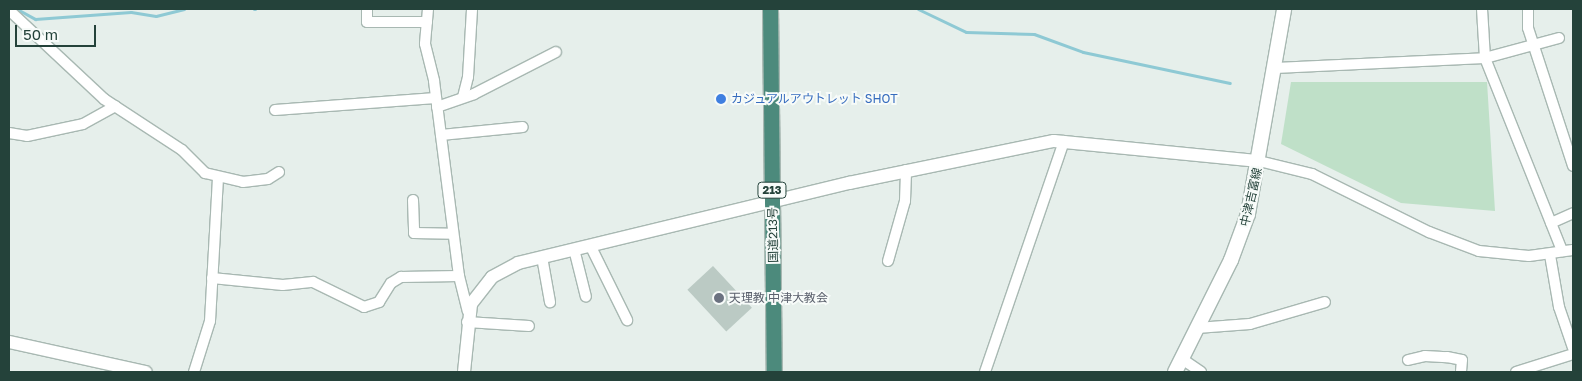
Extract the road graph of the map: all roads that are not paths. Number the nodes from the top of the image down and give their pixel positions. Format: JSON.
{"nodes":[{"id":1,"x":367,"y":9,"type":"edge"},
{"id":2,"x":428,"y":9,"type":"edge"},
{"id":3,"x":472,"y":9,"type":"edge"},
{"id":4,"x":770,"y":9,"type":"edge"},
{"id":5,"x":1284,"y":9,"type":"edge"},
{"id":6,"x":1482,"y":9,"type":"edge"},
{"id":7,"x":1528,"y":9,"type":"edge"},
{"id":8,"x":9,"y":10,"type":"edge"},
{"id":9,"x":427,"y":22,"type":"junction"},
{"id":10,"x":1559,"y":38,"type":"dead end"},
{"id":11,"x":1534,"y":45,"type":"junction"},
{"id":12,"x":556,"y":52,"type":"dead end"},
{"id":13,"x":1485,"y":58,"type":"junction"},
{"id":14,"x":1275,"y":68,"type":"junction"},
{"id":15,"x":463,"y":97,"type":"junction"},
{"id":16,"x":437,"y":102,"type":"junction"},
{"id":17,"x":115,"y":106,"type":"junction"},
{"id":18,"x":275,"y":110,"type":"dead end"},
{"id":19,"x":523,"y":127,"type":"dead end"},
{"id":20,"x":9,"y":133,"type":"edge"},
{"id":21,"x":441,"y":135,"type":"junction"},
{"id":22,"x":1064,"y":141,"type":"junction"},
{"id":23,"x":1259,"y":161,"type":"junction"},
{"id":24,"x":1573,"y":166,"type":"edge"},
{"id":25,"x":906,"y":170,"type":"junction"},
{"id":26,"x":279,"y":172,"type":"dead end"},
{"id":27,"x":218,"y":178,"type":"junction"},
{"id":28,"x":414,"y":200,"type":"dead end"},
{"id":29,"x":773,"y":201,"type":"junction"},
{"id":30,"x":1573,"y":214,"type":"edge"},
{"id":31,"x":1550,"y":223,"type":"junction"},
{"id":32,"x":454,"y":234,"type":"junction"},
{"id":33,"x":590,"y":245,"type":"junction"},
{"id":34,"x":574,"y":249,"type":"junction"},
{"id":35,"x":1573,"y":250,"type":"edge"},
{"id":36,"x":1562,"y":251,"type":"junction"},
{"id":37,"x":1550,"y":255,"type":"junction"},
{"id":38,"x":542,"y":257,"type":"junction"},
{"id":39,"x":888,"y":261,"type":"dead end"},
{"id":40,"x":459,"y":276,"type":"junction"},
{"id":41,"x":212,"y":278,"type":"junction"},
{"id":42,"x":586,"y":297,"type":"dead end"},
{"id":43,"x":550,"y":302,"type":"dead end"},
{"id":44,"x":1325,"y":302,"type":"dead end"},
{"id":45,"x":468,"y":316,"type":"junction"},
{"id":46,"x":627,"y":320,"type":"dead end"},
{"id":47,"x":529,"y":326,"type":"dead end"},
{"id":48,"x":1197,"y":328,"type":"junction"},
{"id":49,"x":9,"y":342,"type":"edge"},
{"id":50,"x":1573,"y":348,"type":"edge"},
{"id":51,"x":1573,"y":354,"type":"edge"},
{"id":52,"x":1182,"y":359,"type":"junction"},
{"id":53,"x":1408,"y":360,"type":"dead end"},
{"id":54,"x":1529,"y":370,"type":"edge"},
{"id":55,"x":146,"y":372,"type":"edge"},
{"id":56,"x":194,"y":372,"type":"edge"},
{"id":57,"x":464,"y":372,"type":"edge"},
{"id":58,"x":774,"y":372,"type":"edge"},
{"id":59,"x":985,"y":372,"type":"edge"},
{"id":60,"x":1175,"y":372,"type":"edge"},
{"id":61,"x":1201,"y":372,"type":"edge"},
{"id":62,"x":1461,"y":372,"type":"edge"},
{"id":63,"x":1516,"y":372,"type":"edge"}],
"edges":[{"from":1,"to":9,"type":"street"},
{"from":2,"to":9,"type":"street"},
{"from":3,"to":15,"type":"street"},
{"from":4,"to":29,"type":"highway","name":"国道213号","number":"213"},
{"from":5,"to":14,"type":"main road","name":"中津吉富線"},
{"from":6,"to":13,"type":"street"},
{"from":7,"to":11,"type":"street"},
{"from":8,"to":17,"type":"street"},
{"from":9,"to":16,"type":"street"},
{"from":10,"to":11,"type":"street"},
{"from":11,"to":13,"type":"street"},
{"from":11,"to":24,"type":"street"},
{"from":12,"to":15,"type":"street"},
{"from":13,"to":14,"type":"street"},
{"from":13,"to":31,"type":"street"},
{"from":14,"to":23,"type":"main road","name":"中津吉富線"},
{"from":15,"to":16,"type":"street"},
{"from":16,"to":18,"type":"street"},
{"from":16,"to":21,"type":"street"},
{"from":17,"to":20,"type":"street"},
{"from":17,"to":27,"type":"street"},
{"from":19,"to":21,"type":"street"},
{"from":21,"to":32,"type":"street"},
{"from":22,"to":23,"type":"street"},
{"from":22,"to":25,"type":"street"},
{"from":22,"to":59,"type":"street"},
{"from":23,"to":37,"type":"street"},
{"from":23,"to":48,"type":"main road","name":"中津吉富線"},
{"from":25,"to":29,"type":"street"},
{"from":25,"to":39,"type":"street"},
{"from":26,"to":27,"type":"street"},
{"from":27,"to":41,"type":"street"},
{"from":28,"to":32,"type":"street"},
{"from":29,"to":33,"type":"street"},
{"from":29,"to":58,"type":"highway","name":"国道213号","number":"213"},
{"from":30,"to":31,"type":"street"},
{"from":31,"to":36,"type":"street"},
{"from":32,"to":40,"type":"street"},
{"from":33,"to":34,"type":"street"},
{"from":33,"to":46,"type":"street"},
{"from":34,"to":38,"type":"street"},
{"from":34,"to":42,"type":"street"},
{"from":35,"to":36,"type":"street"},
{"from":36,"to":37,"type":"street"},
{"from":37,"to":50,"type":"street"},
{"from":38,"to":43,"type":"street"},
{"from":38,"to":45,"type":"street"},
{"from":40,"to":41,"type":"street"},
{"from":40,"to":45,"type":"street"},
{"from":41,"to":56,"type":"street"},
{"from":44,"to":48,"type":"street"},
{"from":45,"to":47,"type":"street"},
{"from":45,"to":57,"type":"street"},
{"from":48,"to":52,"type":"main road","name":"中津吉富線"},
{"from":49,"to":55,"type":"street"},
{"from":51,"to":54,"type":"street"},
{"from":52,"to":60,"type":"main road","name":"中津吉富線"},
{"from":52,"to":61,"type":"street"},
{"from":53,"to":62,"type":"street"},
{"from":54,"to":63,"type":"street"}]}
